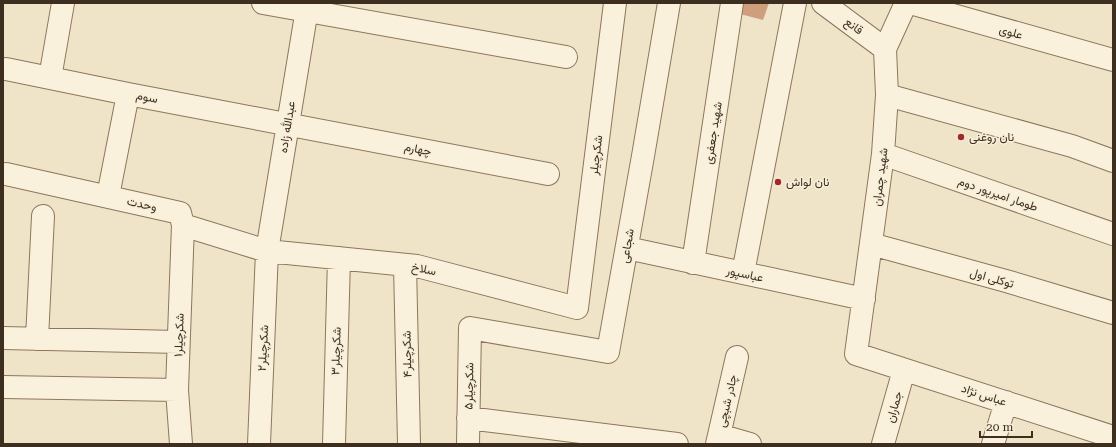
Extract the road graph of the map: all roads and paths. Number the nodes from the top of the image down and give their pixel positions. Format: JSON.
{"nodes":[{"id":1,"x":64,"y":3,"type":"edge"},
{"id":2,"x":263,"y":3,"type":"edge"},
{"id":3,"x":615,"y":3,"type":"edge"},
{"id":4,"x":669,"y":3,"type":"edge"},
{"id":5,"x":732,"y":3,"type":"edge"},
{"id":6,"x":795,"y":3,"type":"edge"},
{"id":7,"x":823,"y":3,"type":"edge"},
{"id":8,"x":906,"y":3,"type":"edge"},
{"id":9,"x":910,"y":3,"type":"edge"},
{"id":10,"x":307,"y":7,"type":"edge"},
{"id":11,"x":885,"y":49,"type":"junction"},
{"id":12,"x":566,"y":57,"type":"dead end"},
{"id":13,"x":1113,"y":60,"type":"edge"},
{"id":14,"x":6,"y":69,"type":"dead end"},
{"id":15,"x":50,"y":78,"type":"junction"},
{"id":16,"x":128,"y":94,"type":"junction"},
{"id":17,"x":887,"y":95,"type":"junction"},
{"id":18,"x":288,"y":124,"type":"junction"},
{"id":19,"x":883,"y":154,"type":"junction"},
{"id":20,"x":1113,"y":161,"type":"edge"},
{"id":21,"x":6,"y":174,"type":"dead end"},
{"id":22,"x":548,"y":174,"type":"dead end"},
{"id":23,"x":108,"y":196,"type":"junction"},
{"id":24,"x":43,"y":216,"type":"dead end"},
{"id":25,"x":183,"y":225,"type":"junction"},
{"id":26,"x":1113,"y":234,"type":"edge"},
{"id":27,"x":871,"y":244,"type":"junction"},
{"id":28,"x":627,"y":248,"type":"junction"},
{"id":29,"x":267,"y":252,"type":"junction"},
{"id":30,"x":339,"y":258,"type":"junction"},
{"id":31,"x":693,"y":263,"type":"junction"},
{"id":32,"x":405,"y":265,"type":"junction"},
{"id":33,"x":743,"y":273,"type":"junction"},
{"id":34,"x":864,"y":299,"type":"junction"},
{"id":35,"x":577,"y":308,"type":"joint"},
{"id":36,"x":1113,"y":313,"type":"edge"},
{"id":37,"x":470,"y":328,"type":"joint"},
{"id":38,"x":3,"y":338,"type":"edge"},
{"id":39,"x":38,"y":339,"type":"junction"},
{"id":40,"x":178,"y":342,"type":"junction"},
{"id":41,"x":856,"y":354,"type":"joint"},
{"id":42,"x":737,"y":357,"type":"dead end"},
{"id":43,"x":904,"y":370,"type":"junction"},
{"id":44,"x":3,"y":387,"type":"edge"},
{"id":45,"x":177,"y":390,"type":"junction"},
{"id":46,"x":1006,"y":402,"type":"junction"},
{"id":47,"x":468,"y":418,"type":"junction"},
{"id":48,"x":1113,"y":437,"type":"edge"},
{"id":49,"x":718,"y":439,"type":"edge"},
{"id":50,"x":180,"y":444,"type":"edge"},
{"id":51,"x":258,"y":444,"type":"edge"},
{"id":52,"x":334,"y":444,"type":"edge"},
{"id":53,"x":408,"y":444,"type":"edge"},
{"id":54,"x":468,"y":444,"type":"edge"},
{"id":55,"x":677,"y":444,"type":"edge"},
{"id":56,"x":750,"y":444,"type":"edge"},
{"id":57,"x":883,"y":444,"type":"edge"},
{"id":58,"x":993,"y":444,"type":"edge"}],
"edges":[{"from":1,"to":15,"type":"street"},
{"from":2,"to":10,"type":"street"},
{"from":3,"to":35,"type":"street","name":"شکرچیلر"},
{"from":4,"to":28,"type":"street","name":"شجاعی"},
{"from":5,"to":31,"type":"street","name":"شهید جعفری"},
{"from":6,"to":33,"type":"street"},
{"from":7,"to":11,"type":"street","name":"قانع"},
{"from":8,"to":11,"type":"street","name":"شهید چمران"},
{"from":9,"to":13,"type":"street","name":"علوی"},
{"from":10,"to":12,"type":"street"},
{"from":10,"to":18,"type":"street","name":"عبدالله زاده"},
{"from":11,"to":17,"type":"street","name":"شهید چمران"},
{"from":14,"to":15,"type":"street","name":"سوم"},
{"from":15,"to":16,"type":"street","name":"سوم"},
{"from":16,"to":18,"type":"street","name":"سوم"},
{"from":16,"to":23,"type":"street"},
{"from":17,"to":19,"type":"street","name":"شهید چمران"},
{"from":17,"to":20,"type":"street"},
{"from":18,"to":22,"type":"street","name":"چهارم"},
{"from":18,"to":29,"type":"street","name":"عبدالله زاده"},
{"from":19,"to":26,"type":"street","name":"طومار امیرپور دوم"},
{"from":19,"to":27,"type":"street","name":"شهید چمران"},
{"from":21,"to":23,"type":"street","name":"وحدت"},
{"from":23,"to":25,"type":"street","name":"وحدت"},
{"from":24,"to":39,"type":"street"},
{"from":25,"to":29,"type":"street"},
{"from":25,"to":40,"type":"street","name":"شکرچیلر۱"},
{"from":27,"to":34,"type":"street","name":"شهید چمران"},
{"from":27,"to":36,"type":"street","name":"توکلی اول"},
{"from":28,"to":31,"type":"street","name":"عباسپور"},
{"from":28,"to":37,"type":"street","name":"شجاعی"},
{"from":29,"to":30,"type":"street","name":"سلاخ"},
{"from":29,"to":51,"type":"street","name":"شکرچیلر۲"},
{"from":30,"to":32,"type":"street","name":"سلاخ"},
{"from":30,"to":52,"type":"street","name":"شکرچیلر۳"},
{"from":31,"to":33,"type":"street","name":"عباسپور"},
{"from":32,"to":35,"type":"street","name":"سلاخ"},
{"from":32,"to":53,"type":"street","name":"شکرچیلر۴"},
{"from":33,"to":34,"type":"street","name":"عباسپور"},
{"from":34,"to":41,"type":"street","name":"شهید چمران"},
{"from":37,"to":47,"type":"street","name":"شکرچیلر۵"},
{"from":38,"to":39,"type":"street"},
{"from":39,"to":40,"type":"street"},
{"from":40,"to":45,"type":"street","name":"شکرچیلر۱"},
{"from":41,"to":43,"type":"street","name":"عباس نژاد"},
{"from":42,"to":49,"type":"street","name":"چادر شبچی"},
{"from":43,"to":46,"type":"street","name":"عباس نژاد"},
{"from":43,"to":57,"type":"street","name":"جماران"},
{"from":44,"to":45,"type":"street"},
{"from":45,"to":50,"type":"street","name":"شکرچیلر۱"},
{"from":46,"to":48,"type":"street","name":"عباس نژاد"},
{"from":46,"to":58,"type":"street"},
{"from":47,"to":54,"type":"street","name":"شکرچیلر۵"},
{"from":47,"to":55,"type":"street"},
{"from":49,"to":56,"type":"street"}]}
